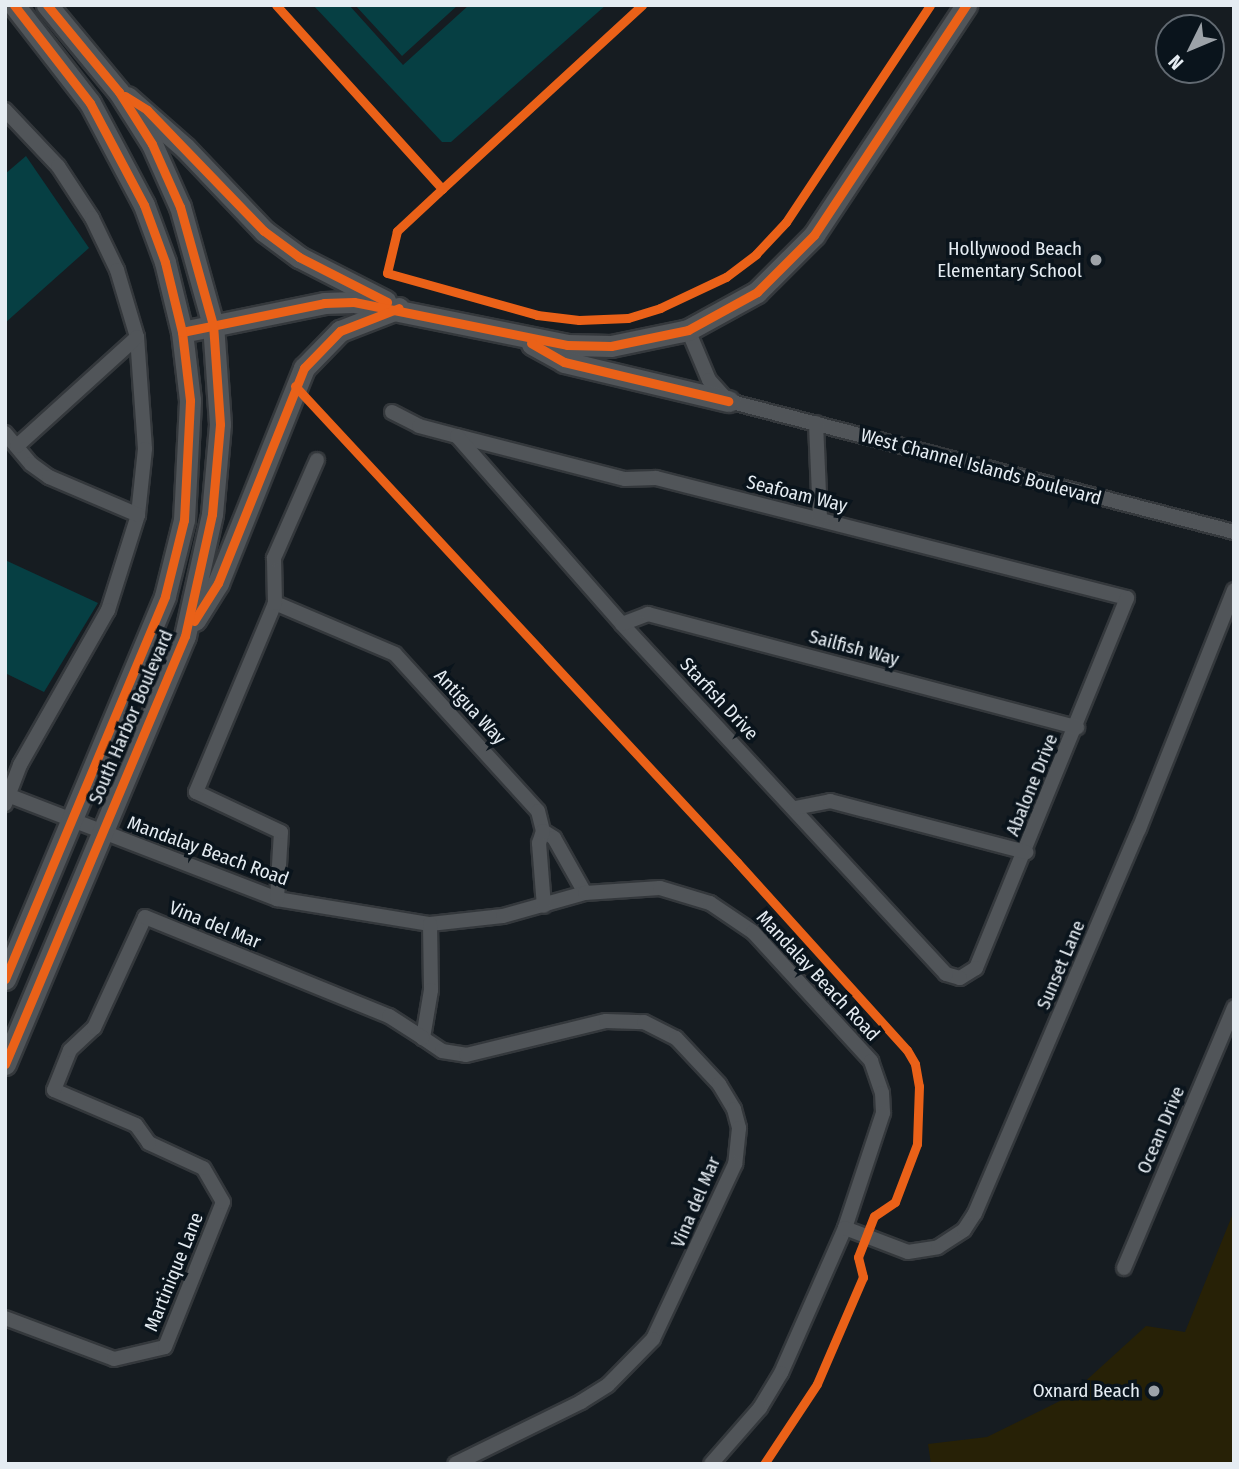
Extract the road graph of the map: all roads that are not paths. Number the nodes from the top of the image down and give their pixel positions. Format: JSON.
{"nodes":[{"id":1,"x":47,"y":5,"type":"edge"},
{"id":2,"x":966,"y":5,"type":"edge"},
{"id":3,"x":16,"y":7,"type":"edge"},
{"id":4,"x":119,"y":92,"type":"junction"},
{"id":5,"x":5,"y":110,"type":"edge"},
{"id":6,"x":399,"y":308,"type":"junction"},
{"id":7,"x":212,"y":324,"type":"junction"},
{"id":8,"x":688,"y":330,"type":"junction"},
{"id":9,"x":182,"y":332,"type":"junction"},
{"id":10,"x":515,"y":334,"type":"junction"},
{"id":11,"x":137,"y":337,"type":"junction"},
{"id":12,"x":728,"y":401,"type":"junction"},
{"id":13,"x":392,"y":412,"type":"dead end"},
{"id":14,"x":816,"y":423,"type":"junction"},
{"id":15,"x":5,"y":433,"type":"edge"},
{"id":16,"x":457,"y":436,"type":"junction"},
{"id":17,"x":17,"y":446,"type":"junction"},
{"id":18,"x":317,"y":460,"type":"dead end"},
{"id":19,"x":138,"y":514,"type":"junction"},
{"id":20,"x":820,"y":519,"type":"junction"},
{"id":21,"x":1234,"y":533,"type":"edge"},
{"id":22,"x":1234,"y":590,"type":"edge"},
{"id":23,"x":1127,"y":598,"type":"joint"},
{"id":24,"x":275,"y":603,"type":"junction"},
{"id":25,"x":622,"y":624,"type":"junction"},
{"id":26,"x":185,"y":636,"type":"junction"},
{"id":27,"x":1077,"y":727,"type":"junction"},
{"id":28,"x":7,"y":798,"type":"edge"},
{"id":29,"x":794,"y":808,"type":"junction"},
{"id":30,"x":71,"y":821,"type":"junction"},
{"id":31,"x":543,"y":831,"type":"junction"},
{"id":32,"x":101,"y":834,"type":"junction"},
{"id":33,"x":561,"y":851,"type":"junction"},
{"id":34,"x":1026,"y":852,"type":"junction"},
{"id":35,"x":540,"y":856,"type":"junction"},
{"id":36,"x":584,"y":893,"type":"junction"},
{"id":37,"x":277,"y":899,"type":"junction"},
{"id":38,"x":544,"y":906,"type":"junction"},
{"id":39,"x":145,"y":917,"type":"joint"},
{"id":40,"x":430,"y":924,"type":"junction"},
{"id":41,"x":960,"y":978,"type":"joint"},
{"id":42,"x":5,"y":979,"type":"edge"},
{"id":43,"x":1234,"y":1007,"type":"edge"},
{"id":44,"x":423,"y":1038,"type":"junction"},
{"id":45,"x":5,"y":1064,"type":"edge"},
{"id":46,"x":845,"y":1228,"type":"junction"},
{"id":47,"x":1124,"y":1268,"type":"dead end"},
{"id":48,"x":5,"y":1318,"type":"edge"},
{"id":49,"x":455,"y":1464,"type":"edge"},
{"id":50,"x":711,"y":1464,"type":"edge"}],
"edges":[{"from":1,"to":4,"type":"main road"},
{"from":2,"to":8,"type":"main road"},
{"from":3,"to":9,"type":"main road"},
{"from":4,"to":6,"type":"main road"},
{"from":4,"to":7,"type":"main road"},
{"from":5,"to":11,"type":"street"},
{"from":6,"to":7,"type":"main road","name":"West Channel Islands Boulevard"},
{"from":6,"to":10,"type":"main road","name":"West Channel Islands Boulevard"},
{"from":6,"to":26,"type":"main road"},
{"from":7,"to":9,"type":"main road","name":"West Channel Islands Boulevard"},
{"from":7,"to":26,"type":"main road","name":"South Harbor Boulevard"},
{"from":8,"to":10,"type":"main road","name":"West Channel Islands Boulevard"},
{"from":8,"to":12,"type":"street"},
{"from":9,"to":30,"type":"main road","name":"South Harbor Boulevard"},
{"from":10,"to":12,"type":"main road","name":"West Channel Islands Boulevard"},
{"from":11,"to":17,"type":"street"},
{"from":11,"to":19,"type":"street"},
{"from":12,"to":14,"type":"street","name":"West Channel Islands Boulevard"},
{"from":13,"to":16,"type":"street","name":"Seafoam Way"},
{"from":14,"to":20,"type":"street"},
{"from":14,"to":21,"type":"street","name":"West Channel Islands Boulevard"},
{"from":15,"to":17,"type":"street"},
{"from":16,"to":20,"type":"street","name":"Seafoam Way"},
{"from":16,"to":25,"type":"street","name":"Starfish Drive"},
{"from":17,"to":19,"type":"street"},
{"from":18,"to":24,"type":"street"},
{"from":19,"to":28,"type":"street"},
{"from":20,"to":23,"type":"street","name":"Seafoam Way"},
{"from":22,"to":46,"type":"street","name":"Sunset Lane"},
{"from":23,"to":27,"type":"street","name":"Abalone Drive"},
{"from":24,"to":31,"type":"street","name":"Antigua Way"},
{"from":24,"to":37,"type":"street"},
{"from":25,"to":27,"type":"street","name":"Sailfish Way"},
{"from":25,"to":29,"type":"street","name":"Starfish Drive"},
{"from":26,"to":32,"type":"main road","name":"South Harbor Boulevard"},
{"from":27,"to":34,"type":"street","name":"Abalone Drive"},
{"from":28,"to":30,"type":"street","name":"Mandalay Beach Road"},
{"from":29,"to":34,"type":"street"},
{"from":29,"to":41,"type":"street","name":"Starfish Drive"},
{"from":30,"to":32,"type":"street","name":"Mandalay Beach Road"},
{"from":30,"to":42,"type":"main road","name":"South Harbor Boulevard"},
{"from":31,"to":33,"type":"street","name":"Antigua Way"},
{"from":31,"to":35,"type":"street"},
{"from":32,"to":37,"type":"street","name":"Mandalay Beach Road"},
{"from":32,"to":45,"type":"main road","name":"South Harbor Boulevard"},
{"from":33,"to":35,"type":"street"},
{"from":33,"to":36,"type":"street","name":"Antigua Way"},
{"from":34,"to":41,"type":"street","name":"Abalone Drive"},
{"from":35,"to":38,"type":"street"},
{"from":36,"to":38,"type":"street","name":"Mandalay Beach Road"},
{"from":36,"to":46,"type":"street","name":"Mandalay Beach Road"},
{"from":37,"to":40,"type":"street","name":"Mandalay Beach Road"},
{"from":38,"to":40,"type":"street","name":"Mandalay Beach Road"},
{"from":39,"to":44,"type":"street","name":"Vina del Mar"},
{"from":39,"to":48,"type":"street","name":"Martinique Lane"},
{"from":40,"to":44,"type":"street"},
{"from":43,"to":47,"type":"street","name":"Ocean Drive"},
{"from":44,"to":49,"type":"street","name":"Vina del Mar"},
{"from":46,"to":50,"type":"street","name":"Mandalay Beach Road"}]}
